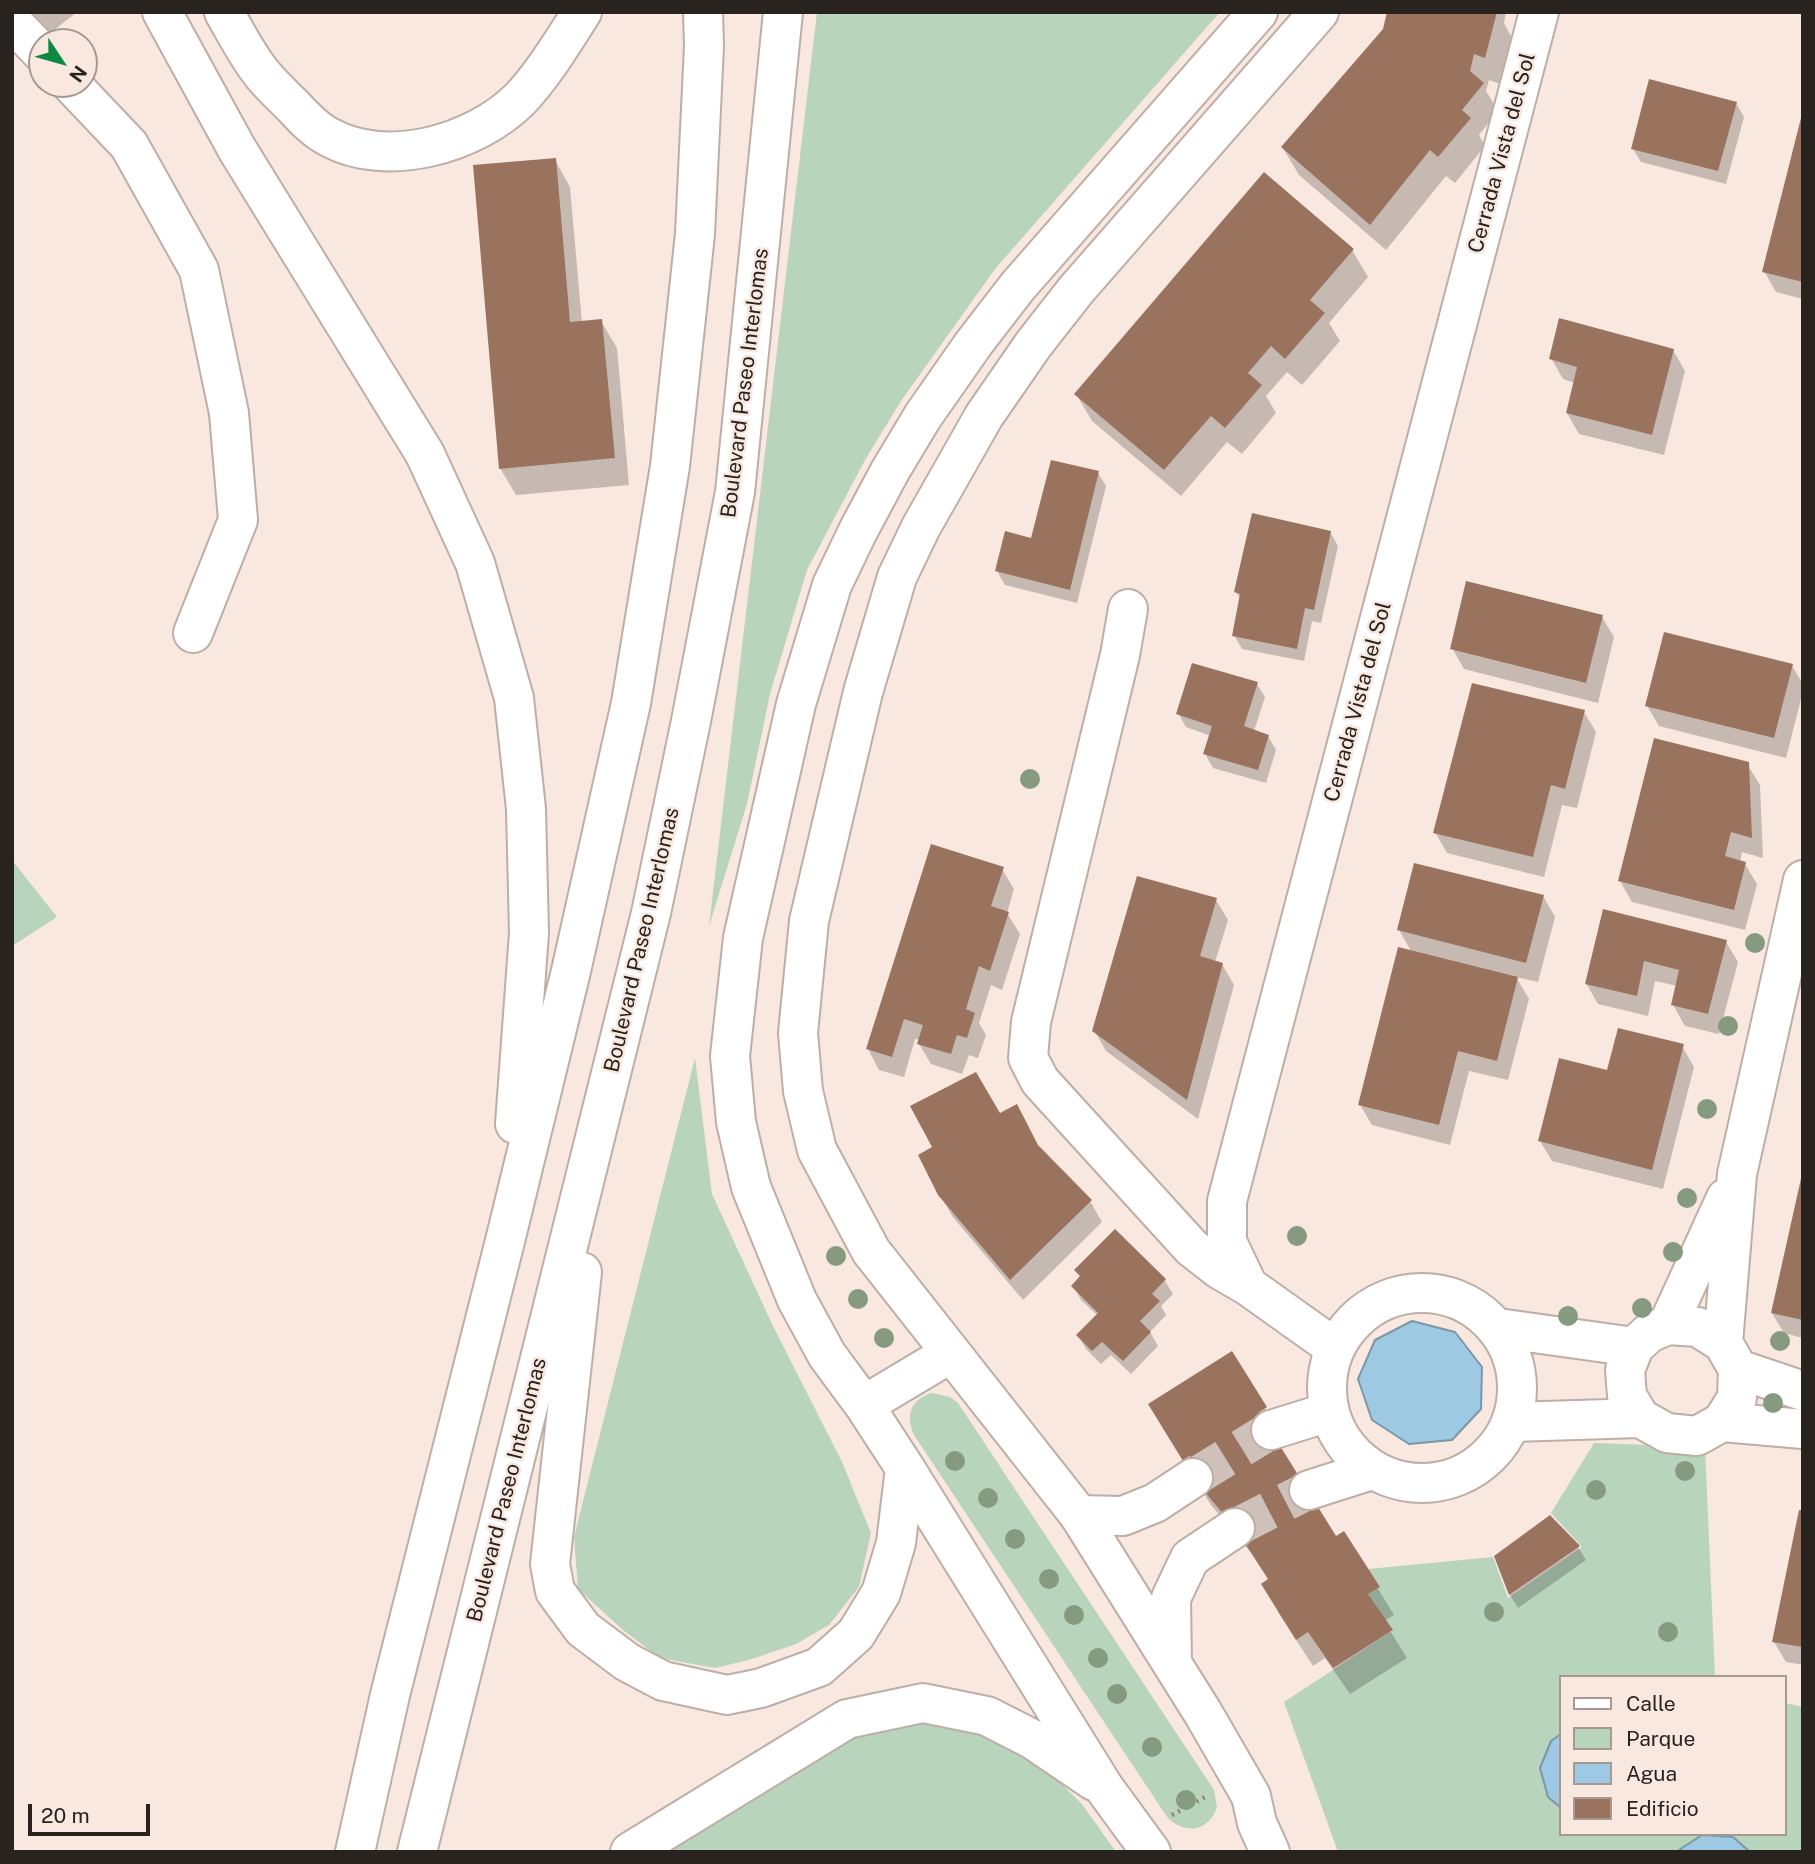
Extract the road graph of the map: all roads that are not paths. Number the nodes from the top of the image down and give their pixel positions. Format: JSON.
{"nodes":[{"id":1,"x":162,"y":12,"type":"edge"},
{"id":2,"x":224,"y":12,"type":"edge"},
{"id":3,"x":582,"y":12,"type":"edge"},
{"id":4,"x":703,"y":12,"type":"edge"},
{"id":5,"x":783,"y":12,"type":"edge"},
{"id":6,"x":1258,"y":12,"type":"edge"},
{"id":7,"x":1319,"y":12,"type":"edge"},
{"id":8,"x":1539,"y":12,"type":"edge"},
{"id":9,"x":12,"y":22,"type":"edge"},
{"id":10,"x":28,"y":39,"type":"edge"},
{"id":11,"x":84,"y":98,"type":"edge"},
{"id":12,"x":1128,"y":610,"type":"dead end"},
{"id":13,"x":193,"y":633,"type":"dead end"},
{"id":14,"x":1803,"y":880,"type":"edge"},
{"id":15,"x":603,"y":1105,"type":"junction"},
{"id":16,"x":1737,"y":1174,"type":"junction"},
{"id":17,"x":505,"y":1241,"type":"junction"},
{"id":18,"x":1248,"y":1286,"type":"junction"},
{"id":19,"x":1668,"y":1325,"type":"junction"},
{"id":20,"x":1498,"y":1328,"type":"junction"},
{"id":21,"x":1633,"y":1347,"type":"junction"},
{"id":22,"x":1335,"y":1348,"type":"junction"},
{"id":23,"x":951,"y":1353,"type":"junction"},
{"id":24,"x":1730,"y":1356,"type":"junction"},
{"id":25,"x":1803,"y":1391,"type":"edge"},
{"id":26,"x":864,"y":1405,"type":"junction"},
{"id":27,"x":1329,"y":1412,"type":"junction"},
{"id":28,"x":1640,"y":1418,"type":"junction"},
{"id":29,"x":1512,"y":1422,"type":"junction"},
{"id":30,"x":1722,"y":1422,"type":"junction"},
{"id":31,"x":1803,"y":1429,"type":"edge"},
{"id":32,"x":1271,"y":1430,"type":"tunnel mouth"},
{"id":33,"x":905,"y":1468,"type":"junction"},
{"id":34,"x":1372,"y":1470,"type":"junction"},
{"id":35,"x":1193,"y":1478,"type":"tunnel mouth"},
{"id":36,"x":1309,"y":1490,"type":"tunnel mouth"},
{"id":37,"x":1079,"y":1516,"type":"junction"},
{"id":38,"x":1236,"y":1528,"type":"tunnel mouth"},
{"id":39,"x":1172,"y":1663,"type":"junction"},
{"id":40,"x":1105,"y":1789,"type":"junction"},
{"id":41,"x":1143,"y":1841,"type":"edge"},
{"id":42,"x":1256,"y":1842,"type":"edge"},
{"id":43,"x":355,"y":1852,"type":"edge"},
{"id":44,"x":417,"y":1852,"type":"edge"},
{"id":45,"x":630,"y":1852,"type":"edge"}],
"edges":[{"from":1,"to":17,"type":"main road"},
{"from":2,"to":3,"type":"main road"},
{"from":4,"to":17,"type":"main road"},
{"from":5,"to":15,"type":"main road","name":"Boulevard Paseo Interlomas"},
{"from":6,"to":26,"type":"main road"},
{"from":7,"to":23,"type":"main road"},
{"from":8,"to":18,"type":"main road","name":"Cerrada Vista del Sol"},
{"from":9,"to":10,"type":"main road"},
{"from":11,"to":13,"type":"main road"},
{"from":12,"to":18,"type":"main road"},
{"from":14,"to":16,"type":"main road"},
{"from":15,"to":33,"type":"main road"},
{"from":15,"to":44,"type":"main road","name":"Boulevard Paseo Interlomas"},
{"from":16,"to":19,"type":"main road"},
{"from":16,"to":24,"type":"main road"},
{"from":17,"to":43,"type":"main road"},
{"from":18,"to":22,"type":"main road","name":"Cerrada Vista del Sol"},
{"from":19,"to":21,"type":"main road"},
{"from":19,"to":24,"type":"main road"},
{"from":20,"to":21,"type":"main road"},
{"from":20,"to":22,"type":"main road"},
{"from":20,"to":29,"type":"main road"},
{"from":21,"to":28,"type":"main road"},
{"from":22,"to":27,"type":"main road"},
{"from":23,"to":26,"type":"main road"},
{"from":23,"to":37,"type":"main road"},
{"from":24,"to":25,"type":"main road"},
{"from":24,"to":30,"type":"main road"},
{"from":26,"to":33,"type":"main road"},
{"from":27,"to":32,"type":"main road"},
{"from":27,"to":34,"type":"main road"},
{"from":28,"to":29,"type":"main road"},
{"from":28,"to":30,"type":"main road"},
{"from":29,"to":34,"type":"main road"},
{"from":30,"to":31,"type":"main road"},
{"from":33,"to":40,"type":"main road"},
{"from":34,"to":36,"type":"main road"},
{"from":35,"to":37,"type":"main road"},
{"from":37,"to":39,"type":"main road"},
{"from":38,"to":39,"type":"main road"},
{"from":39,"to":42,"type":"main road"},
{"from":40,"to":41,"type":"main road"},
{"from":40,"to":45,"type":"main road"}]}
